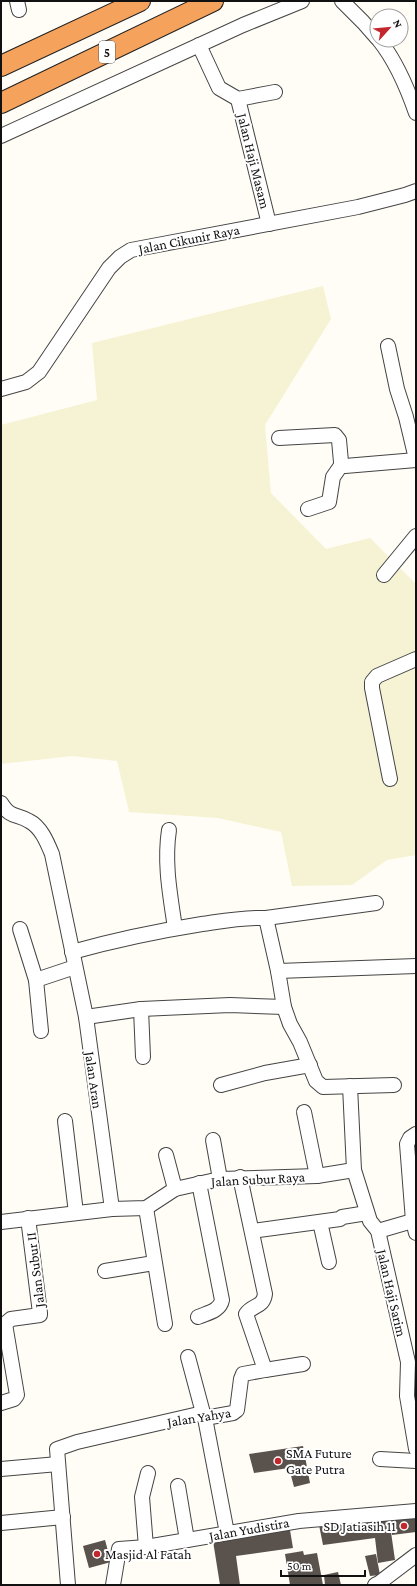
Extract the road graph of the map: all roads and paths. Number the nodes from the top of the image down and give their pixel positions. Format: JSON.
{"nodes":[{"id":1,"x":140,"y":1,"type":"edge"},
{"id":2,"x":214,"y":1,"type":"edge"},
{"id":3,"x":302,"y":1,"type":"edge"},
{"id":4,"x":342,"y":1,"type":"edge"},
{"id":5,"x":369,"y":29,"type":"edge"},
{"id":6,"x":199,"y":45,"type":"junction"},
{"id":7,"x":385,"y":48,"type":"edge"},
{"id":8,"x":1,"y":66,"type":"edge"},
{"id":9,"x":275,"y":92,"type":"dead end"},
{"id":10,"x":238,"y":99,"type":"junction"},
{"id":11,"x":1,"y":103,"type":"edge"},
{"id":12,"x":416,"y":113,"type":"edge"},
{"id":13,"x":1,"y":136,"type":"edge"},
{"id":14,"x":416,"y":191,"type":"edge"},
{"id":15,"x":269,"y":224,"type":"junction"},
{"id":16,"x":388,"y":346,"type":"dead end"},
{"id":17,"x":1,"y":389,"type":"edge"},
{"id":18,"x":279,"y":438,"type":"dead end"},
{"id":19,"x":416,"y":460,"type":"edge"},
{"id":20,"x":342,"y":464,"type":"junction"},
{"id":21,"x":308,"y":509,"type":"dead end"},
{"id":22,"x":416,"y":536,"type":"edge"},
{"id":23,"x":384,"y":575,"type":"dead end"},
{"id":24,"x":416,"y":659,"type":"edge"},
{"id":25,"x":390,"y":779,"type":"dead end"},
{"id":26,"x":1,"y":804,"type":"edge"},
{"id":27,"x":169,"y":830,"type":"dead end"},
{"id":28,"x":376,"y":902,"type":"dead end"},
{"id":29,"x":266,"y":918,"type":"junction"},
{"id":30,"x":175,"y":928,"type":"junction"},
{"id":31,"x":20,"y":930,"type":"dead end"},
{"id":32,"x":72,"y":952,"type":"junction"},
{"id":33,"x":416,"y":966,"type":"edge"},
{"id":34,"x":75,"y":967,"type":"junction"},
{"id":35,"x":278,"y":972,"type":"junction"},
{"id":36,"x":36,"y":980,"type":"junction"},
{"id":37,"x":284,"y":1007,"type":"junction"},
{"id":38,"x":141,"y":1009,"type":"junction"},
{"id":39,"x":86,"y":1017,"type":"junction"},
{"id":40,"x":41,"y":1031,"type":"dead end"},
{"id":41,"x":143,"y":1056,"type":"dead end"},
{"id":42,"x":310,"y":1065,"type":"junction"},
{"id":43,"x":221,"y":1084,"type":"dead end"},
{"id":44,"x":350,"y":1086,"type":"junction"},
{"id":45,"x":394,"y":1086,"type":"dead end"},
{"id":46,"x":304,"y":1112,"type":"dead end"},
{"id":47,"x":65,"y":1121,"type":"dead end"},
{"id":48,"x":416,"y":1134,"type":"edge"},
{"id":49,"x":213,"y":1140,"type":"dead end"},
{"id":50,"x":166,"y":1155,"type":"dead end"},
{"id":51,"x":354,"y":1170,"type":"junction"},
{"id":52,"x":317,"y":1176,"type":"junction"},
{"id":53,"x":240,"y":1177,"type":"junction"},
{"id":54,"x":220,"y":1179,"type":"junction"},
{"id":55,"x":199,"y":1183,"type":"junction"},
{"id":56,"x":175,"y":1189,"type":"junction"},
{"id":57,"x":146,"y":1208,"type":"junction"},
{"id":58,"x":112,"y":1209,"type":"junction"},
{"id":59,"x":367,"y":1212,"type":"junction"},
{"id":60,"x":76,"y":1213,"type":"junction"},
{"id":61,"x":28,"y":1218,"type":"junction"},
{"id":62,"x":1,"y":1222,"type":"edge"},
{"id":63,"x":320,"y":1222,"type":"junction"},
{"id":64,"x":415,"y":1225,"type":"edge"},
{"id":65,"x":252,"y":1231,"type":"junction"},
{"id":66,"x":378,"y":1231,"type":"junction"},
{"id":67,"x":329,"y":1262,"type":"dead end"},
{"id":68,"x":154,"y":1263,"type":"junction"},
{"id":69,"x":105,"y":1271,"type":"dead end"},
{"id":70,"x":198,"y":1317,"type":"dead end"},
{"id":71,"x":165,"y":1324,"type":"dead end"},
{"id":72,"x":188,"y":1357,"type":"dead end"},
{"id":73,"x":304,"y":1364,"type":"dead end"},
{"id":74,"x":265,"y":1370,"type":"junction"},
{"id":75,"x":1,"y":1402,"type":"edge"},
{"id":76,"x":204,"y":1415,"type":"junction"},
{"id":77,"x":416,"y":1450,"type":"edge"},
{"id":78,"x":380,"y":1459,"type":"dead end"},
{"id":79,"x":416,"y":1461,"type":"edge"},
{"id":80,"x":58,"y":1464,"type":"junction"},
{"id":81,"x":1,"y":1469,"type":"edge"},
{"id":82,"x":148,"y":1473,"type":"dead end"},
{"id":83,"x":178,"y":1486,"type":"dead end"},
{"id":84,"x":416,"y":1511,"type":"edge"},
{"id":85,"x":63,"y":1518,"type":"junction"},
{"id":86,"x":1,"y":1523,"type":"edge"},
{"id":87,"x":227,"y":1533,"type":"junction"},
{"id":88,"x":187,"y":1540,"type":"junction"},
{"id":89,"x":146,"y":1547,"type":"junction"},
{"id":90,"x":416,"y":1555,"type":"edge"},
{"id":91,"x":68,"y":1585,"type":"edge"},
{"id":92,"x":113,"y":1585,"type":"edge"},
{"id":93,"x":375,"y":1585,"type":"edge"}],
"edges":[{"from":1,"to":8,"type":"highway","number":"5"},
{"from":2,"to":11,"type":"highway","number":"5"},
{"from":3,"to":6,"type":"street"},
{"from":4,"to":5,"type":"street"},
{"from":6,"to":10,"type":"street","name":"Jalan Haji Masam"},
{"from":6,"to":13,"type":"street"},
{"from":7,"to":12,"type":"street"},
{"from":9,"to":10,"type":"street","name":"Jalan Haji Masam"},
{"from":10,"to":15,"type":"street","name":"Jalan Haji Masam"},
{"from":14,"to":15,"type":"street","name":"Jalan Cikunir Raya"},
{"from":15,"to":17,"type":"street","name":"Jalan Cikunir Raya"},
{"from":16,"to":19,"type":"street"},
{"from":18,"to":20,"type":"street"},
{"from":19,"to":20,"type":"street"},
{"from":20,"to":21,"type":"street"},
{"from":22,"to":23,"type":"street"},
{"from":24,"to":25,"type":"street"},
{"from":26,"to":32,"type":"street","name":"Jalan Aran"},
{"from":27,"to":30,"type":"street"},
{"from":28,"to":29,"type":"street"},
{"from":29,"to":30,"type":"street"},
{"from":29,"to":35,"type":"street"},
{"from":30,"to":32,"type":"street"},
{"from":31,"to":36,"type":"street"},
{"from":32,"to":34,"type":"street","name":"Jalan Aran"},
{"from":33,"to":35,"type":"street"},
{"from":34,"to":36,"type":"street"},
{"from":34,"to":39,"type":"street","name":"Jalan Aran"},
{"from":35,"to":37,"type":"street"},
{"from":36,"to":40,"type":"street"},
{"from":37,"to":38,"type":"street"},
{"from":37,"to":42,"type":"street"},
{"from":38,"to":39,"type":"street"},
{"from":38,"to":41,"type":"street"},
{"from":39,"to":58,"type":"street","name":"Jalan Aran"},
{"from":42,"to":43,"type":"street"},
{"from":42,"to":44,"type":"street"},
{"from":44,"to":45,"type":"street"},
{"from":44,"to":51,"type":"street","name":"Jalan Haji Sarim"},
{"from":46,"to":52,"type":"street"},
{"from":47,"to":60,"type":"street"},
{"from":48,"to":64,"type":"street"},
{"from":49,"to":54,"type":"street"},
{"from":50,"to":56,"type":"street"},
{"from":51,"to":52,"type":"street","name":"Jalan Subur Raya"},
{"from":51,"to":59,"type":"street","name":"Jalan Haji Sarim"},
{"from":52,"to":53,"type":"street","name":"Jalan Subur Raya"},
{"from":53,"to":54,"type":"street","name":"Jalan Subur Raya"},
{"from":53,"to":65,"type":"street"},
{"from":54,"to":55,"type":"street","name":"Jalan Subur Raya"},
{"from":55,"to":56,"type":"street","name":"Jalan Subur Raya"},
{"from":55,"to":70,"type":"street"},
{"from":56,"to":57,"type":"street","name":"Jalan Subur Raya"},
{"from":57,"to":58,"type":"street"},
{"from":57,"to":68,"type":"street"},
{"from":58,"to":60,"type":"street"},
{"from":59,"to":63,"type":"street"},
{"from":59,"to":66,"type":"street","name":"Jalan Haji Sarim"},
{"from":60,"to":61,"type":"street"},
{"from":61,"to":62,"type":"street"},
{"from":61,"to":75,"type":"street","name":"Jalan Subur II"},
{"from":63,"to":65,"type":"street"},
{"from":63,"to":67,"type":"street"},
{"from":64,"to":66,"type":"street"},
{"from":65,"to":74,"type":"street"},
{"from":66,"to":77,"type":"street","name":"Jalan Haji Sarim"},
{"from":68,"to":69,"type":"street"},
{"from":68,"to":71,"type":"street"},
{"from":72,"to":76,"type":"street"},
{"from":73,"to":74,"type":"street"},
{"from":74,"to":76,"type":"street","name":"Jalan Yahya"},
{"from":76,"to":80,"type":"street","name":"Jalan Yahya"},
{"from":76,"to":87,"type":"street"},
{"from":78,"to":79,"type":"street"},
{"from":80,"to":81,"type":"street"},
{"from":80,"to":85,"type":"street"},
{"from":82,"to":89,"type":"street"},
{"from":83,"to":88,"type":"street"},
{"from":84,"to":87,"type":"street","name":"Jalan Yudistira"},
{"from":85,"to":86,"type":"street"},
{"from":85,"to":91,"type":"street"},
{"from":87,"to":88,"type":"street","name":"Jalan Yudistira"},
{"from":88,"to":89,"type":"street","name":"Jalan Yudistira"},
{"from":89,"to":92,"type":"street","name":"Jalan Yudistira"},
{"from":90,"to":93,"type":"street"}]}
